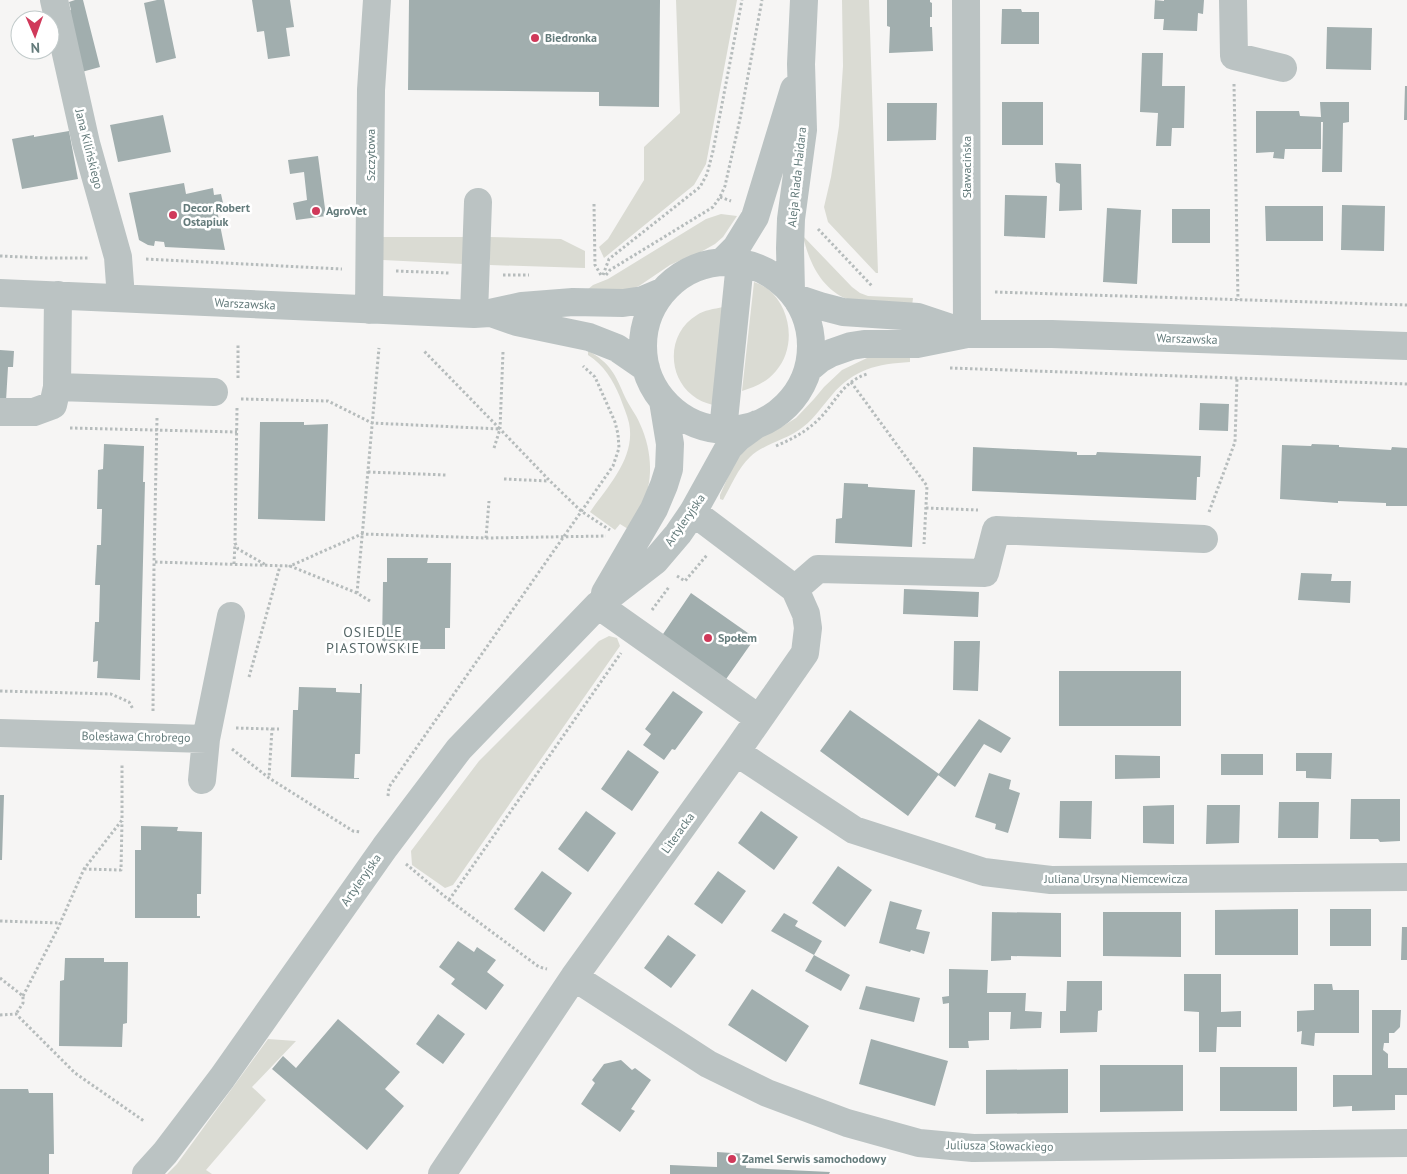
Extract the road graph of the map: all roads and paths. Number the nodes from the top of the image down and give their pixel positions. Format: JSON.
{"nodes":[{"id":1,"x":54,"y":0,"type":"edge"},
{"id":2,"x":378,"y":0,"type":"edge"},
{"id":3,"x":742,"y":0,"type":"edge"},
{"id":4,"x":762,"y":0,"type":"edge"},
{"id":5,"x":804,"y":0,"type":"edge"},
{"id":6,"x":966,"y":0,"type":"edge"},
{"id":7,"x":1233,"y":0,"type":"edge"},
{"id":8,"x":1234,"y":56,"type":"junction"},
{"id":9,"x":801,"y":64,"type":"junction"},
{"id":10,"x":1283,"y":68,"type":"dead end"},
{"id":11,"x":478,"y":202,"type":"dead end"},
{"id":12,"x":594,"y":204,"type":"dead end"},
{"id":13,"x":816,"y":226,"type":"dead end"},
{"id":14,"x":0,"y":256,"type":"edge"},
{"id":15,"x":118,"y":257,"type":"junction"},
{"id":16,"x":731,"y":262,"type":"junction"},
{"id":17,"x":370,"y":270,"type":"junction"},
{"id":18,"x":476,"y":274,"type":"junction"},
{"id":19,"x":534,"y":276,"type":"dead end"},
{"id":20,"x":592,"y":278,"type":"dead end"},
{"id":21,"x":602,"y":278,"type":"junction"},
{"id":22,"x":880,"y":288,"type":"dead end"},
{"id":23,"x":968,"y":291,"type":"junction"},
{"id":24,"x":662,"y":292,"type":"junction"},
{"id":25,"x":0,"y":293,"type":"edge"},
{"id":26,"x":58,"y":295,"type":"junction"},
{"id":27,"x":794,"y":295,"type":"junction"},
{"id":28,"x":121,"y":298,"type":"junction"},
{"id":29,"x":1238,"y":300,"type":"junction"},
{"id":30,"x":1407,"y":305,"type":"edge"},
{"id":31,"x":369,"y":310,"type":"junction"},
{"id":32,"x":482,"y":314,"type":"junction"},
{"id":33,"x":967,"y":334,"type":"junction"},
{"id":34,"x":238,"y":344,"type":"dead end"},
{"id":35,"x":1407,"y":346,"type":"edge"},
{"id":36,"x":379,"y":348,"type":"dead end"},
{"id":37,"x":423,"y":350,"type":"dead end"},
{"id":38,"x":503,"y":352,"type":"dead end"},
{"id":39,"x":646,"y":368,"type":"junction"},
{"id":40,"x":946,"y":368,"type":"dead end"},
{"id":41,"x":808,"y":369,"type":"junction"},
{"id":42,"x":873,"y":372,"type":"dead end"},
{"id":43,"x":1237,"y":378,"type":"junction"},
{"id":44,"x":851,"y":382,"type":"junction"},
{"id":45,"x":1407,"y":384,"type":"edge"},
{"id":46,"x":57,"y":388,"type":"junction"},
{"id":47,"x":157,"y":390,"type":"junction"},
{"id":48,"x":230,"y":390,"type":"junction"},
{"id":49,"x":663,"y":401,"type":"junction"},
{"id":50,"x":0,"y":412,"type":"edge"},
{"id":51,"x":372,"y":423,"type":"junction"},
{"id":52,"x":758,"y":424,"type":"junction"},
{"id":53,"x":69,"y":428,"type":"dead end"},
{"id":54,"x":500,"y":429,"type":"junction"},
{"id":55,"x":157,"y":430,"type":"junction"},
{"id":56,"x":723,"y":430,"type":"junction"},
{"id":57,"x":237,"y":432,"type":"junction"},
{"id":58,"x":618,"y":434,"type":"dead end"},
{"id":59,"x":774,"y":447,"type":"dead end"},
{"id":60,"x":494,"y":448,"type":"dead end"},
{"id":61,"x":368,"y":472,"type":"junction"},
{"id":62,"x":446,"y":475,"type":"dead end"},
{"id":63,"x":504,"y":479,"type":"dead end"},
{"id":64,"x":550,"y":481,"type":"junction"},
{"id":65,"x":489,"y":501,"type":"dead end"},
{"id":66,"x":926,"y":508,"type":"junction"},
{"id":67,"x":984,"y":510,"type":"dead end"},
{"id":68,"x":581,"y":511,"type":"junction"},
{"id":69,"x":693,"y":512,"type":"junction"},
{"id":70,"x":1206,"y":528,"type":"joint"},
{"id":71,"x":362,"y":534,"type":"junction"},
{"id":72,"x":564,"y":537,"type":"junction"},
{"id":73,"x":486,"y":538,"type":"junction"},
{"id":74,"x":625,"y":541,"type":"junction"},
{"id":75,"x":235,"y":543,"type":"junction"},
{"id":76,"x":154,"y":562,"type":"junction"},
{"id":77,"x":234,"y":564,"type":"junction"},
{"id":78,"x":267,"y":566,"type":"junction"},
{"id":79,"x":280,"y":566,"type":"junction"},
{"id":80,"x":290,"y":566,"type":"junction"},
{"id":81,"x":923,"y":572,"type":"junction"},
{"id":82,"x":671,"y":584,"type":"dead end"},
{"id":83,"x":795,"y":588,"type":"junction"},
{"id":84,"x":357,"y":593,"type":"junction"},
{"id":85,"x":370,"y":601,"type":"dead end"},
{"id":86,"x":598,"y":605,"type":"junction"},
{"id":87,"x":231,"y":616,"type":"dead end"},
{"id":88,"x":636,"y":632,"type":"junction"},
{"id":89,"x":248,"y":682,"type":"dead end"},
{"id":90,"x":0,"y":691,"type":"edge"},
{"id":91,"x":758,"y":718,"type":"junction"},
{"id":92,"x":238,"y":719,"type":"dead end"},
{"id":93,"x":272,"y":729,"type":"junction"},
{"id":94,"x":279,"y":729,"type":"dead end"},
{"id":95,"x":0,"y":734,"type":"edge"},
{"id":96,"x":144,"y":737,"type":"junction"},
{"id":97,"x":218,"y":743,"type":"junction"},
{"id":98,"x":736,"y":752,"type":"junction"},
{"id":99,"x":122,"y":762,"type":"dead end"},
{"id":100,"x":269,"y":778,"type":"junction"},
{"id":101,"x":202,"y":780,"type":"dead end"},
{"id":102,"x":389,"y":787,"type":"dead end"},
{"id":103,"x":122,"y":820,"type":"junction"},
{"id":104,"x":385,"y":847,"type":"junction"},
{"id":105,"x":84,"y":869,"type":"junction"},
{"id":106,"x":1407,"y":877,"type":"edge"},
{"id":107,"x":449,"y":900,"type":"junction"},
{"id":108,"x":0,"y":921,"type":"edge"},
{"id":109,"x":60,"y":923,"type":"junction"},
{"id":110,"x":574,"y":977,"type":"junction"},
{"id":111,"x":0,"y":978,"type":"edge"},
{"id":112,"x":24,"y":996,"type":"junction"},
{"id":113,"x":16,"y":1014,"type":"junction"},
{"id":114,"x":0,"y":1015,"type":"edge"},
{"id":115,"x":144,"y":1121,"type":"dead end"},
{"id":116,"x":1407,"y":1143,"type":"edge"},
{"id":117,"x":146,"y":1174,"type":"edge"},
{"id":118,"x":442,"y":1174,"type":"edge"}],
"edges":[{"from":1,"to":15,"type":"street","name":"Jana Kilińskiego"},
{"from":2,"to":17,"type":"street","name":"Szczytowa"},
{"from":3,"to":21,"type":"path"},
{"from":4,"to":21,"type":"path"},
{"from":5,"to":9,"type":"street","name":"Aleja Riada Haidara"},
{"from":6,"to":23,"type":"street","name":"Sławacińska"},
{"from":7,"to":8,"type":"street"},
{"from":8,"to":10,"type":"street"},
{"from":8,"to":29,"type":"path"},
{"from":9,"to":16,"type":"street","name":"Aleja Riada Haidara"},
{"from":9,"to":27,"type":"street","name":"Aleja Riada Haidara"},
{"from":11,"to":18,"type":"street"},
{"from":12,"to":21,"type":"path"},
{"from":13,"to":22,"type":"path"},
{"from":14,"to":15,"type":"path"},
{"from":15,"to":17,"type":"path"},
{"from":15,"to":28,"type":"street","name":"Jana Kilińskiego"},
{"from":16,"to":24,"type":"street"},
{"from":16,"to":27,"type":"street"},
{"from":16,"to":56,"type":"street"},
{"from":17,"to":18,"type":"path"},
{"from":17,"to":31,"type":"street","name":"Szczytowa"},
{"from":18,"to":19,"type":"path"},
{"from":18,"to":32,"type":"street"},
{"from":20,"to":21,"type":"path"},
{"from":23,"to":29,"type":"path"},
{"from":23,"to":33,"type":"street","name":"Sławacińska"},
{"from":24,"to":32,"type":"street","name":"Warszawska"},
{"from":24,"to":39,"type":"street"},
{"from":25,"to":26,"type":"street","name":"Warszawska"},
{"from":26,"to":28,"type":"street","name":"Warszawska"},
{"from":26,"to":46,"type":"street"},
{"from":27,"to":33,"type":"street","name":"Warszawska"},
{"from":27,"to":41,"type":"street"},
{"from":28,"to":31,"type":"street","name":"Warszawska"},
{"from":29,"to":30,"type":"path"},
{"from":31,"to":32,"type":"street","name":"Warszawska"},
{"from":32,"to":39,"type":"street","name":"Warszawska"},
{"from":33,"to":35,"type":"street","name":"Warszawska"},
{"from":33,"to":41,"type":"street","name":"Warszawska"},
{"from":34,"to":48,"type":"path"},
{"from":36,"to":51,"type":"path"},
{"from":37,"to":54,"type":"path"},
{"from":38,"to":54,"type":"path"},
{"from":39,"to":49,"type":"street"},
{"from":40,"to":43,"type":"path"},
{"from":41,"to":52,"type":"street"},
{"from":42,"to":44,"type":"path"},
{"from":43,"to":45,"type":"path"},
{"from":43,"to":70,"type":"path"},
{"from":44,"to":59,"type":"path"},
{"from":44,"to":66,"type":"path"},
{"from":46,"to":47,"type":"street"},
{"from":46,"to":50,"type":"street"},
{"from":47,"to":48,"type":"street"},
{"from":47,"to":55,"type":"path"},
{"from":48,"to":51,"type":"path"},
{"from":48,"to":57,"type":"path"},
{"from":49,"to":56,"type":"street"},
{"from":49,"to":74,"type":"street","name":"Artyleryjska"},
{"from":51,"to":54,"type":"path"},
{"from":51,"to":61,"type":"path"},
{"from":52,"to":56,"type":"street"},
{"from":52,"to":69,"type":"street","name":"Artyleryjska"},
{"from":53,"to":55,"type":"path"},
{"from":54,"to":60,"type":"path"},
{"from":54,"to":64,"type":"path"},
{"from":55,"to":57,"type":"path"},
{"from":55,"to":76,"type":"path"},
{"from":57,"to":75,"type":"path"},
{"from":58,"to":68,"type":"path"},
{"from":61,"to":62,"type":"path"},
{"from":61,"to":71,"type":"path"},
{"from":63,"to":64,"type":"path"},
{"from":64,"to":68,"type":"path"},
{"from":65,"to":73,"type":"path"},
{"from":66,"to":67,"type":"path"},
{"from":66,"to":81,"type":"path"},
{"from":68,"to":72,"type":"path"},
{"from":68,"to":74,"type":"path"},
{"from":69,"to":83,"type":"street"},
{"from":69,"to":86,"type":"street","name":"Artyleryjska"},
{"from":70,"to":81,"type":"street"},
{"from":71,"to":73,"type":"path"},
{"from":71,"to":80,"type":"path"},
{"from":71,"to":84,"type":"path"},
{"from":72,"to":73,"type":"path"},
{"from":72,"to":74,"type":"path"},
{"from":72,"to":102,"type":"path"},
{"from":74,"to":86,"type":"street","name":"Artyleryjska"},
{"from":75,"to":77,"type":"path"},
{"from":75,"to":78,"type":"path"},
{"from":76,"to":77,"type":"path"},
{"from":76,"to":96,"type":"path"},
{"from":77,"to":78,"type":"path"},
{"from":78,"to":79,"type":"path"},
{"from":79,"to":80,"type":"path"},
{"from":79,"to":89,"type":"path"},
{"from":80,"to":84,"type":"path"},
{"from":81,"to":83,"type":"street"},
{"from":82,"to":88,"type":"path"},
{"from":83,"to":91,"type":"street","name":"Literacka"},
{"from":84,"to":85,"type":"path"},
{"from":86,"to":88,"type":"street"},
{"from":86,"to":104,"type":"street","name":"Artyleryjska"},
{"from":87,"to":97,"type":"street","name":"Bolesława Chrobrego"},
{"from":88,"to":91,"type":"street"},
{"from":88,"to":107,"type":"path"},
{"from":90,"to":96,"type":"path"},
{"from":91,"to":98,"type":"street","name":"Literacka"},
{"from":92,"to":93,"type":"path"},
{"from":93,"to":94,"type":"path"},
{"from":93,"to":100,"type":"path"},
{"from":95,"to":96,"type":"street","name":"Bolesława Chrobrego"},
{"from":96,"to":97,"type":"street","name":"Bolesława Chrobrego"},
{"from":97,"to":100,"type":"path"},
{"from":97,"to":101,"type":"street"},
{"from":98,"to":106,"type":"street","name":"Juliana Ursyna Niemcewicza"},
{"from":98,"to":110,"type":"street","name":"Literacka"},
{"from":99,"to":103,"type":"path"},
{"from":100,"to":104,"type":"path"},
{"from":103,"to":105,"type":"path"},
{"from":103,"to":105,"type":"path"},
{"from":104,"to":107,"type":"path"},
{"from":104,"to":117,"type":"street","name":"Artyleryjska"},
{"from":105,"to":109,"type":"path"},
{"from":107,"to":110,"type":"path"},
{"from":108,"to":109,"type":"path"},
{"from":109,"to":112,"type":"path"},
{"from":110,"to":116,"type":"street","name":"Juliusza Słowackiego"},
{"from":110,"to":118,"type":"street","name":"Literacka"},
{"from":111,"to":112,"type":"path"},
{"from":112,"to":113,"type":"path"},
{"from":113,"to":114,"type":"path"},
{"from":113,"to":115,"type":"path"}]}
